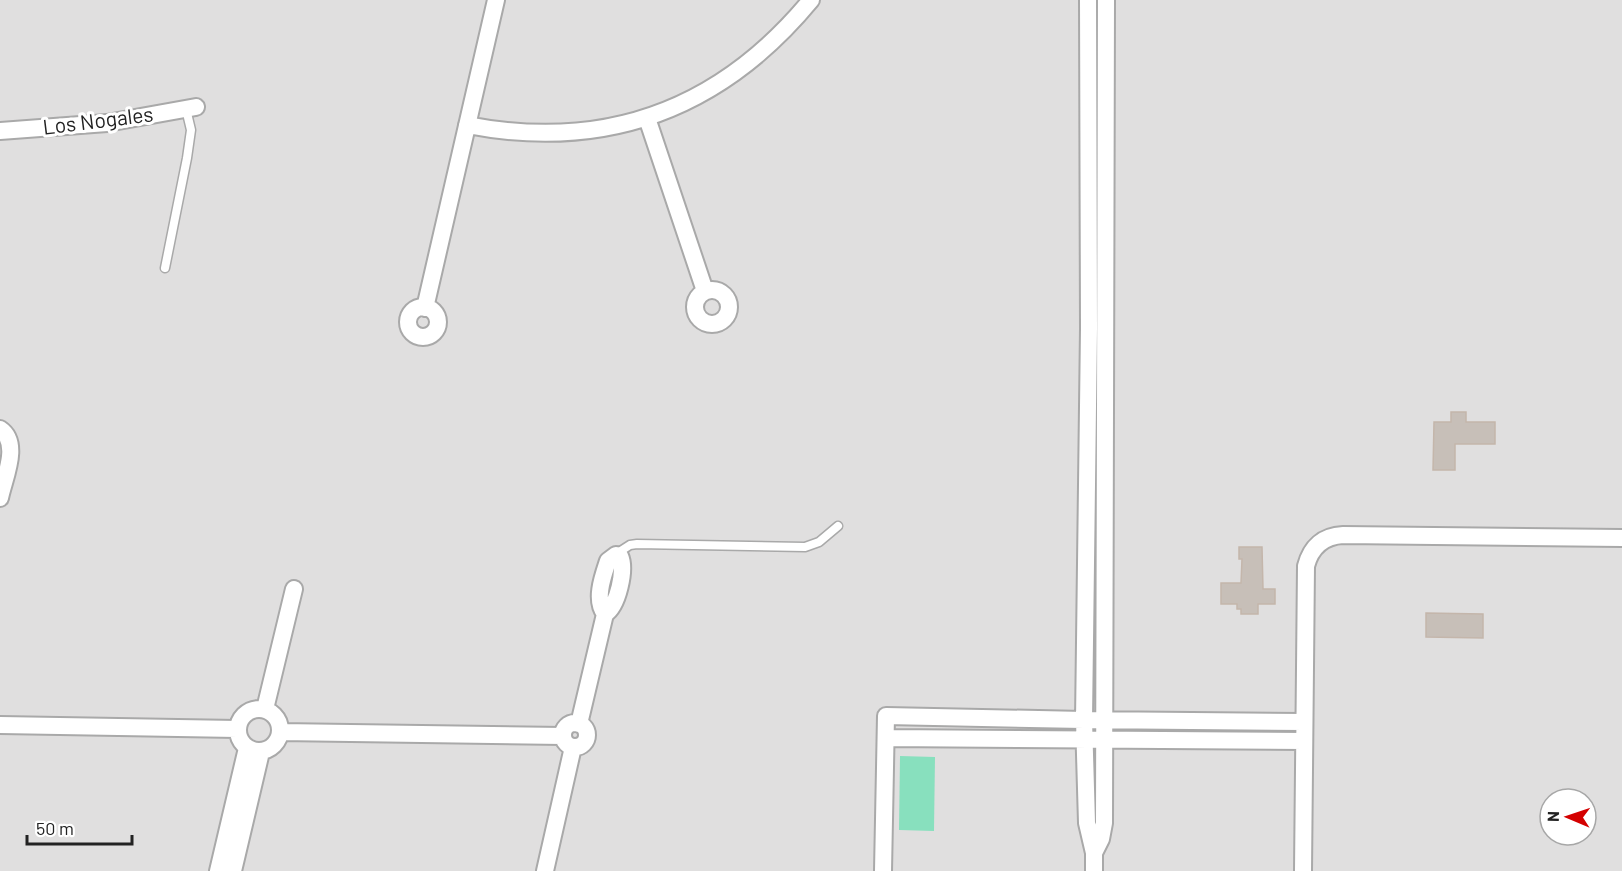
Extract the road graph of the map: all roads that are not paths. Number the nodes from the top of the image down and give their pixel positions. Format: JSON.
{"nodes":[{"id":1,"x":496,"y":0,"type":"edge"},
{"id":2,"x":811,"y":0,"type":"edge"},
{"id":3,"x":1088,"y":0,"type":"edge"},
{"id":4,"x":1106,"y":0,"type":"edge"},
{"id":5,"x":191,"y":108,"type":"joint"},
{"id":6,"x":646,"y":118,"type":"junction"},
{"id":7,"x":467,"y":125,"type":"junction"},
{"id":8,"x":0,"y":131,"type":"edge"},
{"id":9,"x":165,"y":268,"type":"dead end"},
{"id":10,"x":705,"y":291,"type":"dead end"},
{"id":11,"x":425,"y":308,"type":"dead end"},
{"id":12,"x":0,"y":429,"type":"edge"},
{"id":13,"x":0,"y":498,"type":"edge"},
{"id":14,"x":838,"y":526,"type":"dead end"},
{"id":15,"x":1622,"y":538,"type":"edge"},
{"id":16,"x":616,"y":555,"type":"joint"},
{"id":17,"x":294,"y":589,"type":"dead end"},
{"id":18,"x":265,"y":709,"type":"junction"},
{"id":19,"x":1084,"y":720,"type":"junction"},
{"id":20,"x":1103,"y":720,"type":"junction"},
{"id":21,"x":1304,"y":722,"type":"junction"},
{"id":22,"x":0,"y":725,"type":"edge"},
{"id":23,"x":237,"y":729,"type":"junction"},
{"id":24,"x":280,"y":732,"type":"junction"},
{"id":25,"x":886,"y":738,"type":"junction"},
{"id":26,"x":1084,"y":740,"type":"junction"},
{"id":27,"x":1104,"y":740,"type":"junction"},
{"id":28,"x":568,"y":741,"type":"junction"},
{"id":29,"x":1304,"y":741,"type":"junction"},
{"id":30,"x":254,"y":750,"type":"junction"},
{"id":31,"x":1094,"y":853,"type":"junction"},
{"id":32,"x":218,"y":871,"type":"edge"},
{"id":33,"x":233,"y":871,"type":"edge"},
{"id":34,"x":544,"y":871,"type":"edge"},
{"id":35,"x":884,"y":871,"type":"edge"},
{"id":36,"x":1094,"y":871,"type":"edge"},
{"id":37,"x":1303,"y":871,"type":"edge"}],
"edges":[{"from":1,"to":7,"type":"street"},
{"from":2,"to":6,"type":"street"},
{"from":3,"to":19,"type":"street"},
{"from":4,"to":20,"type":"street"},
{"from":5,"to":8,"type":"street","name":"Los Nogales"},
{"from":5,"to":9,"type":"lane"},
{"from":6,"to":7,"type":"street"},
{"from":6,"to":10,"type":"street"},
{"from":7,"to":11,"type":"street"},
{"from":12,"to":13,"type":"street"},
{"from":14,"to":16,"type":"lane"},
{"from":15,"to":21,"type":"street"},
{"from":16,"to":28,"type":"street"},
{"from":17,"to":18,"type":"street"},
{"from":18,"to":23,"type":"street"},
{"from":18,"to":24,"type":"street"},
{"from":19,"to":20,"type":"street"},
{"from":19,"to":25,"type":"street"},
{"from":19,"to":26,"type":"street"},
{"from":20,"to":21,"type":"street"},
{"from":20,"to":27,"type":"street"},
{"from":21,"to":29,"type":"street"},
{"from":22,"to":23,"type":"street"},
{"from":23,"to":30,"type":"street"},
{"from":24,"to":28,"type":"street"},
{"from":24,"to":30,"type":"street"},
{"from":25,"to":26,"type":"street"},
{"from":25,"to":35,"type":"street"},
{"from":26,"to":27,"type":"street"},
{"from":26,"to":31,"type":"street"},
{"from":27,"to":29,"type":"street"},
{"from":27,"to":31,"type":"street"},
{"from":28,"to":34,"type":"street"},
{"from":29,"to":37,"type":"street"},
{"from":30,"to":32,"type":"street"},
{"from":30,"to":33,"type":"street"},
{"from":31,"to":36,"type":"street"}]}
